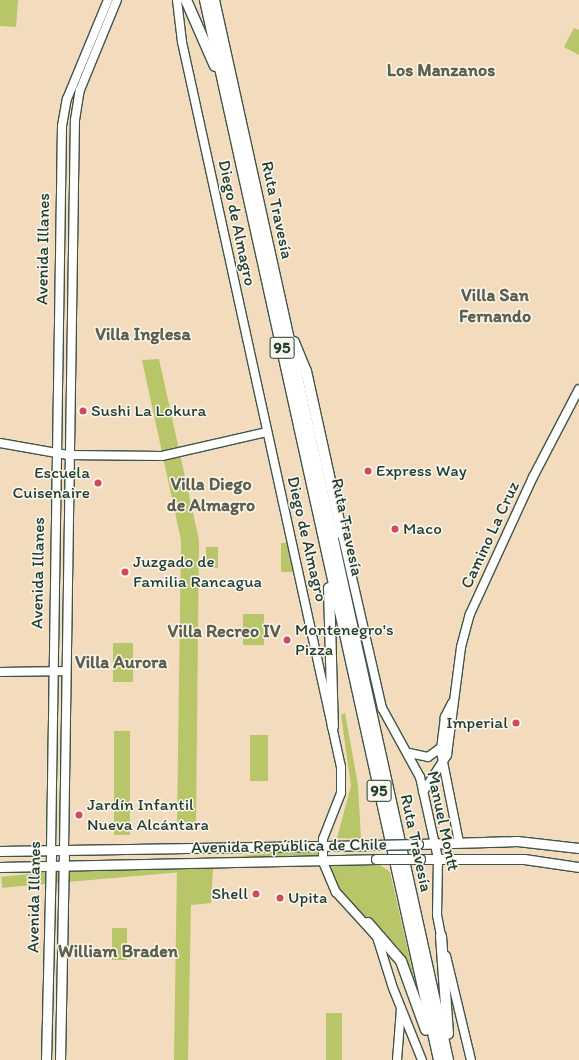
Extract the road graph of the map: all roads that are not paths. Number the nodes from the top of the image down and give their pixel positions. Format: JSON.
{"nodes":[{"id":1,"x":108,"y":0,"type":"edge"},
{"id":2,"x":117,"y":0,"type":"edge"},
{"id":3,"x":177,"y":0,"type":"edge"},
{"id":4,"x":186,"y":0,"type":"edge"},
{"id":5,"x":205,"y":0,"type":"edge"},
{"id":6,"x":214,"y":0,"type":"edge"},
{"id":7,"x":225,"y":91,"type":"junction"},
{"id":8,"x":286,"y":326,"type":"junction"},
{"id":9,"x":579,"y":389,"type":"edge"},
{"id":10,"x":267,"y":432,"type":"junction"},
{"id":11,"x":0,"y":443,"type":"edge"},
{"id":12,"x":56,"y":453,"type":"junction"},
{"id":13,"x":68,"y":455,"type":"junction"},
{"id":14,"x":320,"y":523,"type":"junction"},
{"id":15,"x":340,"y":525,"type":"junction"},
{"id":16,"x":333,"y":537,"type":"junction"},
{"id":17,"x":53,"y":671,"type":"junction"},
{"id":18,"x":66,"y":671,"type":"junction"},
{"id":19,"x":0,"y":672,"type":"edge"},
{"id":20,"x":452,"y":703,"type":"junction"},
{"id":21,"x":333,"y":727,"type":"junction"},
{"id":22,"x":442,"y":747,"type":"junction"},
{"id":23,"x":409,"y":753,"type":"junction"},
{"id":24,"x":444,"y":762,"type":"junction"},
{"id":25,"x":423,"y":792,"type":"junction"},
{"id":26,"x":459,"y":842,"type":"junction"},
{"id":27,"x":434,"y":844,"type":"junction"},
{"id":28,"x":322,"y":846,"type":"junction"},
{"id":29,"x":579,"y":848,"type":"edge"},
{"id":30,"x":51,"y":850,"type":"junction"},
{"id":31,"x":64,"y":850,"type":"junction"},
{"id":32,"x":100,"y":850,"type":"junction"},
{"id":33,"x":0,"y":851,"type":"edge"},
{"id":34,"x":438,"y":858,"type":"junction"},
{"id":35,"x":323,"y":862,"type":"junction"},
{"id":36,"x":63,"y":866,"type":"junction"},
{"id":37,"x":100,"y":866,"type":"junction"},
{"id":38,"x":0,"y":867,"type":"edge"},
{"id":39,"x":50,"y":867,"type":"junction"},
{"id":40,"x":579,"y":867,"type":"edge"},
{"id":41,"x":368,"y":923,"type":"junction"},
{"id":42,"x":441,"y":936,"type":"junction"},
{"id":43,"x":401,"y":1009,"type":"junction"},
{"id":44,"x":46,"y":1060,"type":"edge"},
{"id":45,"x":60,"y":1060,"type":"edge"},
{"id":46,"x":397,"y":1060,"type":"edge"},
{"id":47,"x":422,"y":1060,"type":"edge"},
{"id":48,"x":437,"y":1060,"type":"edge"},
{"id":49,"x":450,"y":1060,"type":"edge"},
{"id":50,"x":471,"y":1060,"type":"edge"}],
"edges":[{"from":1,"to":12,"type":"main road","name":"Avenida Illanes"},
{"from":2,"to":13,"type":"main road","name":"Avenida Illanes"},
{"from":3,"to":10,"type":"main road","name":"Diego de Almagro"},
{"from":4,"to":7,"type":"highway"},
{"from":5,"to":7,"type":"highway","name":"Ruta Travesía","number":"95"},
{"from":6,"to":8,"type":"highway","name":"Ruta Travesía","number":"95"},
{"from":7,"to":14,"type":"highway","name":"Ruta Travesía","number":"95"},
{"from":8,"to":15,"type":"highway"},
{"from":8,"to":16,"type":"highway","name":"Ruta Travesía","number":"95"},
{"from":9,"to":20,"type":"main road","name":"Camino La Cruz"},
{"from":10,"to":13,"type":"main road"},
{"from":10,"to":21,"type":"main road","name":"Diego de Almagro"},
{"from":11,"to":12,"type":"main road"},
{"from":12,"to":13,"type":"main road"},
{"from":12,"to":17,"type":"main road","name":"Avenida Illanes"},
{"from":13,"to":18,"type":"main road","name":"Avenida Illanes"},
{"from":14,"to":21,"type":"highway"},
{"from":14,"to":48,"type":"highway","name":"Ruta Travesía","number":"95"},
{"from":15,"to":16,"type":"highway"},
{"from":15,"to":23,"type":"main road","name":"Manuel Montt"},
{"from":16,"to":49,"type":"highway","name":"Ruta Travesía","number":"95"},
{"from":17,"to":18,"type":"main road"},
{"from":17,"to":19,"type":"main road"},
{"from":17,"to":30,"type":"main road","name":"Avenida Illanes"},
{"from":18,"to":31,"type":"main road","name":"Avenida Illanes"},
{"from":20,"to":22,"type":"main road","name":"Camino La Cruz"},
{"from":20,"to":24,"type":"main road","name":"Camino La Cruz"},
{"from":21,"to":28,"type":"main road","name":"Diego de Almagro"},
{"from":22,"to":23,"type":"main road"},
{"from":22,"to":24,"type":"main road","name":"Camino La Cruz"},
{"from":23,"to":25,"type":"main road","name":"Manuel Montt"},
{"from":24,"to":25,"type":"main road"},
{"from":24,"to":26,"type":"main road","name":"Camino La Cruz"},
{"from":25,"to":27,"type":"main road","name":"Manuel Montt"},
{"from":26,"to":27,"type":"main road","name":"Avenida República de Chile"},
{"from":26,"to":29,"type":"main road","name":"Avenida República de Chile"},
{"from":27,"to":28,"type":"main road","name":"Avenida República de Chile","bridge":true},
{"from":27,"to":34,"type":"main road","name":"Manuel Montt"},
{"from":28,"to":32,"type":"main road","name":"Avenida República de Chile"},
{"from":28,"to":35,"type":"main road","name":"Diego de Almagro"},
{"from":30,"to":31,"type":"main road","name":"Avenida República de Chile"},
{"from":30,"to":33,"type":"main road","name":"Avenida República de Chile"},
{"from":30,"to":39,"type":"main road","name":"Avenida Illanes"},
{"from":31,"to":32,"type":"main road","name":"Avenida República de Chile"},
{"from":31,"to":36,"type":"main road","name":"Avenida Illanes"},
{"from":32,"to":37,"type":"main road"},
{"from":34,"to":35,"type":"main road","name":"Avenida República de Chile","bridge":true},
{"from":34,"to":40,"type":"main road","name":"Avenida República de Chile"},
{"from":34,"to":42,"type":"main road","name":"Manuel Montt"},
{"from":35,"to":37,"type":"main road","name":"Avenida República de Chile"},
{"from":35,"to":41,"type":"main road","name":"Diego de Almagro"},
{"from":36,"to":37,"type":"main road","name":"Avenida República de Chile"},
{"from":36,"to":39,"type":"main road","name":"Avenida República de Chile"},
{"from":36,"to":45,"type":"main road","name":"Avenida Illanes"},
{"from":38,"to":39,"type":"main road","name":"Avenida República de Chile"},
{"from":39,"to":44,"type":"main road","name":"Avenida Illanes"},
{"from":41,"to":43,"type":"main road","name":"Diego de Almagro"},
{"from":41,"to":48,"type":"highway"},
{"from":42,"to":49,"type":"highway"},
{"from":42,"to":50,"type":"main road","name":"Manuel Montt"},
{"from":43,"to":46,"type":"main road"},
{"from":43,"to":47,"type":"main road","name":"Diego de Almagro"}]}
